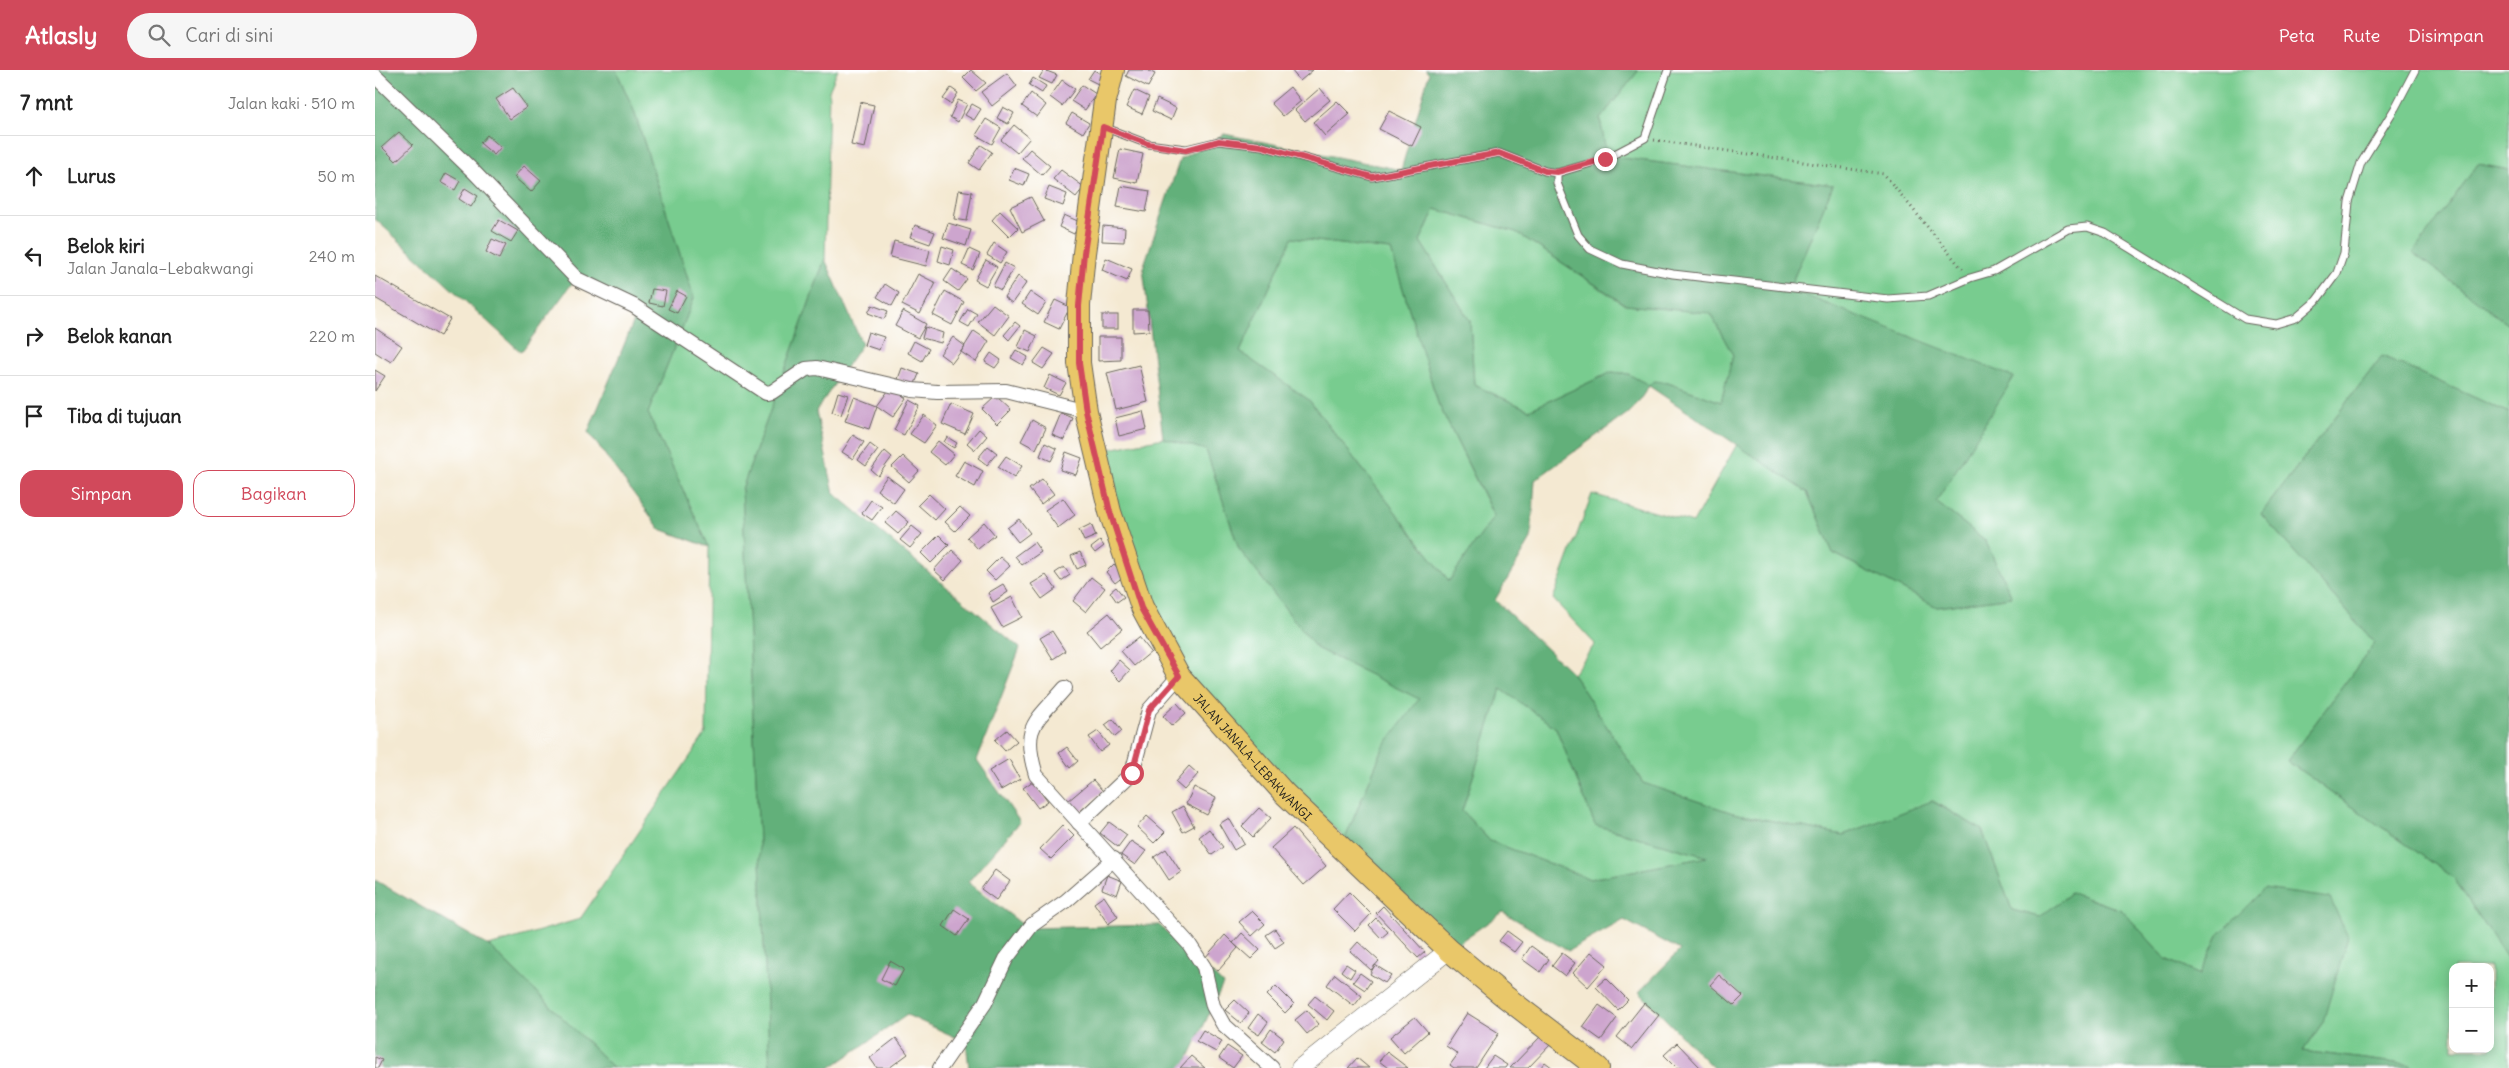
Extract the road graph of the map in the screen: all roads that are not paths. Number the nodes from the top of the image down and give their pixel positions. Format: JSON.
{"nodes":[{"id":1,"x":1113,"y":70,"type":"edge"},
{"id":2,"x":1668,"y":70,"type":"edge"},
{"id":3,"x":2415,"y":70,"type":"edge"},
{"id":4,"x":375,"y":76,"type":"edge"},
{"id":5,"x":1103,"y":127,"type":"junction"},
{"id":6,"x":1557,"y":172,"type":"junction"},
{"id":7,"x":1086,"y":411,"type":"junction"},
{"id":8,"x":1179,"y":676,"type":"junction"},
{"id":9,"x":1065,"y":688,"type":"dead end"},
{"id":10,"x":1079,"y":823,"type":"junction"},
{"id":11,"x":1114,"y":859,"type":"junction"},
{"id":12,"x":1449,"y":950,"type":"junction"},
{"id":13,"x":940,"y":1068,"type":"edge"},
{"id":14,"x":1272,"y":1068,"type":"edge"},
{"id":15,"x":1300,"y":1068,"type":"edge"},
{"id":16,"x":1598,"y":1068,"type":"edge"}],
"edges":[{"from":1,"to":5,"type":"main road","name":"JALAN JANALA–LEBAKWANGI"},
{"from":2,"to":6,"type":"lane"},
{"from":3,"to":6,"type":"lane"},
{"from":4,"to":7,"type":"street"},
{"from":5,"to":6,"type":"lane"},
{"from":5,"to":7,"type":"main road","name":"JALAN JANALA–LEBAKWANGI"},
{"from":7,"to":8,"type":"main road","name":"JALAN JANALA–LEBAKWANGI"},
{"from":8,"to":10,"type":"street"},
{"from":8,"to":12,"type":"main road","name":"JALAN JANALA–LEBAKWANGI"},
{"from":9,"to":10,"type":"street"},
{"from":10,"to":11,"type":"street"},
{"from":11,"to":13,"type":"street"},
{"from":11,"to":14,"type":"street"},
{"from":12,"to":15,"type":"street"},
{"from":12,"to":16,"type":"main road","name":"JALAN JANALA–LEBAKWANGI"}]}
